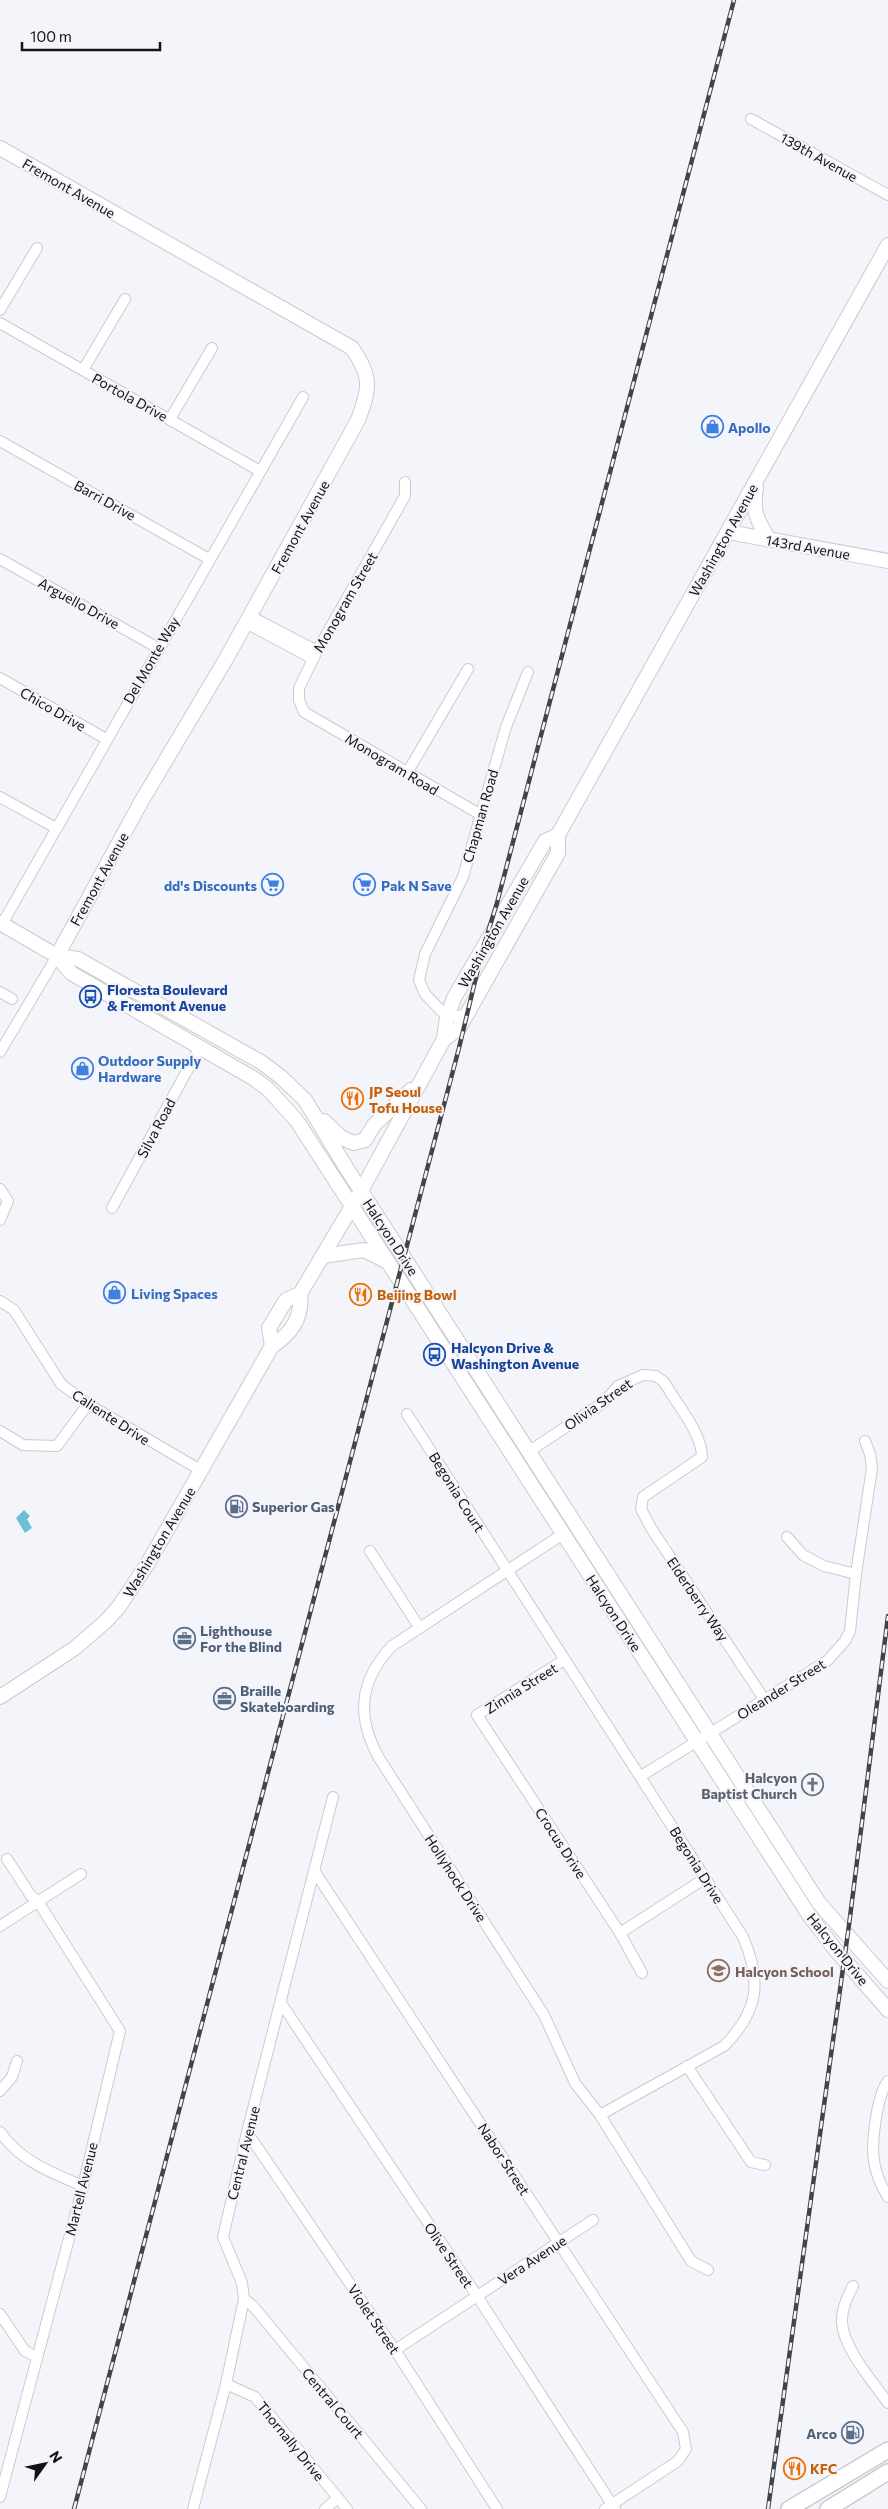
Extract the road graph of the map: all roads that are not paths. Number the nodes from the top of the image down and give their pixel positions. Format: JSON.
{"nodes":[{"id":1,"x":750,"y":119,"type":"dead end"},
{"id":2,"x":0,"y":148,"type":"edge"},
{"id":3,"x":888,"y":195,"type":"edge"},
{"id":4,"x":888,"y":245,"type":"edge"},
{"id":5,"x":37,"y":248,"type":"dead end"},
{"id":6,"x":125,"y":300,"type":"dead end"},
{"id":7,"x":0,"y":310,"type":"edge"},
{"id":8,"x":0,"y":323,"type":"edge"},
{"id":9,"x":212,"y":348,"type":"dead end"},
{"id":10,"x":83,"y":370,"type":"junction"},
{"id":11,"x":302,"y":397,"type":"dead end"},
{"id":12,"x":170,"y":419,"type":"junction"},
{"id":13,"x":0,"y":441,"type":"edge"},
{"id":14,"x":260,"y":471,"type":"junction"},
{"id":15,"x":758,"y":477,"type":"junction"},
{"id":16,"x":405,"y":482,"type":"dead end"},
{"id":17,"x":728,"y":532,"type":"junction"},
{"id":18,"x":769,"y":540,"type":"junction"},
{"id":19,"x":0,"y":558,"type":"edge"},
{"id":20,"x":209,"y":559,"type":"junction"},
{"id":21,"x":888,"y":561,"type":"edge"},
{"id":22,"x":248,"y":620,"type":"junction"},
{"id":23,"x":158,"y":648,"type":"junction"},
{"id":24,"x":315,"y":655,"type":"junction"},
{"id":25,"x":468,"y":668,"type":"dead end"},
{"id":26,"x":528,"y":672,"type":"dead end"},
{"id":27,"x":0,"y":678,"type":"edge"},
{"id":28,"x":304,"y":712,"type":"joint"},
{"id":29,"x":106,"y":739,"type":"junction"},
{"id":30,"x":407,"y":773,"type":"junction"},
{"id":31,"x":0,"y":797,"type":"edge"},
{"id":32,"x":481,"y":815,"type":"junction"},
{"id":33,"x":56,"y":828,"type":"junction"},
{"id":34,"x":558,"y":835,"type":"junction"},
{"id":35,"x":1,"y":924,"type":"edge"},
{"id":36,"x":57,"y":956,"type":"junction"},
{"id":37,"x":0,"y":992,"type":"edge"},
{"id":38,"x":12,"y":999,"type":"dead end"},
{"id":39,"x":466,"y":1015,"type":"junction"},
{"id":40,"x":447,"y":1017,"type":"junction"},
{"id":41,"x":444,"y":1039,"type":"junction"},
{"id":42,"x":200,"y":1047,"type":"junction"},
{"id":43,"x":0,"y":1052,"type":"edge"},
{"id":44,"x":421,"y":1080,"type":"junction"},
{"id":45,"x":305,"y":1100,"type":"junction"},
{"id":46,"x":0,"y":1189,"type":"edge"},
{"id":47,"x":361,"y":1191,"type":"junction"},
{"id":48,"x":352,"y":1205,"type":"junction"},
{"id":49,"x":112,"y":1208,"type":"dead end"},
{"id":50,"x":0,"y":1220,"type":"edge"},
{"id":51,"x":322,"y":1256,"type":"junction"},
{"id":52,"x":388,"y":1262,"type":"junction"},
{"id":53,"x":0,"y":1301,"type":"edge"},
{"id":54,"x":88,"y":1404,"type":"junction"},
{"id":55,"x":408,"y":1414,"type":"dead end"},
{"id":56,"x":0,"y":1431,"type":"edge"},
{"id":57,"x":865,"y":1441,"type":"dead end"},
{"id":58,"x":528,"y":1452,"type":"junction"},
{"id":59,"x":202,"y":1471,"type":"junction"},
{"id":60,"x":643,"y":1497,"type":"joint"},
{"id":61,"x":563,"y":1534,"type":"junction"},
{"id":62,"x":787,"y":1537,"type":"dead end"},
{"id":63,"x":370,"y":1551,"type":"dead end"},
{"id":64,"x":507,"y":1571,"type":"junction"},
{"id":65,"x":856,"y":1574,"type":"junction"},
{"id":66,"x":419,"y":1627,"type":"junction"},
{"id":67,"x":564,"y":1660,"type":"junction"},
{"id":68,"x":0,"y":1697,"type":"edge"},
{"id":69,"x":764,"y":1699,"type":"junction"},
{"id":70,"x":477,"y":1715,"type":"joint"},
{"id":71,"x":710,"y":1733,"type":"junction"},
{"id":72,"x":697,"y":1742,"type":"junction"},
{"id":73,"x":642,"y":1776,"type":"junction"},
{"id":74,"x":333,"y":1797,"type":"dead end"},
{"id":75,"x":765,"y":1848,"type":"junction"},
{"id":76,"x":7,"y":1860,"type":"dead end"},
{"id":77,"x":792,"y":1861,"type":"junction"},
{"id":78,"x":315,"y":1872,"type":"junction"},
{"id":79,"x":82,"y":1874,"type":"dead end"},
{"id":80,"x":704,"y":1879,"type":"junction"},
{"id":81,"x":37,"y":1900,"type":"junction"},
{"id":82,"x":0,"y":1926,"type":"edge"},
{"id":83,"x":620,"y":1932,"type":"junction"},
{"id":84,"x":642,"y":1973,"type":"dead end"},
{"id":85,"x":888,"y":1981,"type":"edge"},
{"id":86,"x":281,"y":2003,"type":"junction"},
{"id":87,"x":888,"y":2010,"type":"edge"},
{"id":88,"x":17,"y":2061,"type":"dead end"},
{"id":89,"x":687,"y":2066,"type":"junction"},
{"id":90,"x":888,"y":2080,"type":"edge"},
{"id":91,"x":0,"y":2091,"type":"edge"},
{"id":92,"x":600,"y":2115,"type":"junction"},
{"id":93,"x":0,"y":2132,"type":"edge"},
{"id":94,"x":247,"y":2132,"type":"junction"},
{"id":95,"x":765,"y":2165,"type":"dead end"},
{"id":96,"x":83,"y":2186,"type":"junction"},
{"id":97,"x":888,"y":2197,"type":"edge"},
{"id":98,"x":593,"y":2220,"type":"dead end"},
{"id":99,"x":560,"y":2242,"type":"junction"},
{"id":100,"x":708,"y":2270,"type":"dead end"},
{"id":101,"x":853,"y":2286,"type":"dead end"},
{"id":102,"x":477,"y":2296,"type":"junction"},
{"id":103,"x":244,"y":2299,"type":"junction"},
{"id":104,"x":0,"y":2314,"type":"edge"},
{"id":105,"x":395,"y":2350,"type":"junction"},
{"id":106,"x":37,"y":2357,"type":"junction"},
{"id":107,"x":226,"y":2384,"type":"junction"},
{"id":108,"x":888,"y":2403,"type":"edge"},
{"id":109,"x":888,"y":2450,"type":"edge"},
{"id":110,"x":888,"y":2472,"type":"edge"},
{"id":111,"x":2,"y":2480,"type":"edge"},
{"id":112,"x":0,"y":2497,"type":"edge"},
{"id":113,"x":338,"y":2498,"type":"junction"},
{"id":114,"x":611,"y":2507,"type":"edge"},
{"id":115,"x":193,"y":2509,"type":"edge"},
{"id":116,"x":325,"y":2509,"type":"edge"},
{"id":117,"x":347,"y":2509,"type":"edge"},
{"id":118,"x":421,"y":2509,"type":"edge"},
{"id":119,"x":497,"y":2509,"type":"edge"},
{"id":120,"x":789,"y":2509,"type":"edge"},
{"id":121,"x":828,"y":2509,"type":"edge"}],
"edges":[{"from":1,"to":3,"type":"street","name":"139th Avenue"},
{"from":2,"to":22,"type":"main road","name":"Fremont Avenue"},
{"from":4,"to":15,"type":"main road","name":"Washington Avenue"},
{"from":5,"to":7,"type":"street"},
{"from":6,"to":10,"type":"street"},
{"from":8,"to":10,"type":"street","name":"Portola Drive"},
{"from":9,"to":12,"type":"street"},
{"from":10,"to":12,"type":"street","name":"Portola Drive"},
{"from":11,"to":14,"type":"street","name":"Del Monte Way"},
{"from":12,"to":14,"type":"street","name":"Portola Drive"},
{"from":13,"to":20,"type":"street","name":"Barri Drive"},
{"from":14,"to":20,"type":"street","name":"Del Monte Way"},
{"from":15,"to":17,"type":"main road","name":"Washington Avenue"},
{"from":15,"to":18,"type":"main road"},
{"from":16,"to":24,"type":"street","name":"Monogram Street"},
{"from":17,"to":18,"type":"main road","name":"143rd Avenue"},
{"from":17,"to":34,"type":"main road","name":"Washington Avenue"},
{"from":18,"to":21,"type":"main road","name":"143rd Avenue"},
{"from":19,"to":23,"type":"street","name":"Arguello Drive"},
{"from":20,"to":23,"type":"street","name":"Del Monte Way"},
{"from":22,"to":24,"type":"street"},
{"from":22,"to":36,"type":"main road","name":"Fremont Avenue"},
{"from":23,"to":29,"type":"street","name":"Del Monte Way"},
{"from":24,"to":28,"type":"street","name":"Monogram Street"},
{"from":25,"to":30,"type":"street"},
{"from":26,"to":32,"type":"street","name":"Chapman Road"},
{"from":27,"to":29,"type":"street","name":"Chico Drive"},
{"from":28,"to":30,"type":"street","name":"Monogram Road"},
{"from":29,"to":33,"type":"street","name":"Del Monte Way"},
{"from":30,"to":32,"type":"street","name":"Monogram Road"},
{"from":31,"to":33,"type":"street"},
{"from":32,"to":40,"type":"street","name":"Chapman Road"},
{"from":33,"to":35,"type":"street","name":"Del Monte Way"},
{"from":34,"to":39,"type":"main road","name":"Washington Avenue"},
{"from":34,"to":40,"type":"main road","name":"Washington Avenue"},
{"from":35,"to":36,"type":"main road"},
{"from":36,"to":42,"type":"main road","name":"Halcyon Drive"},
{"from":36,"to":43,"type":"street","name":"Fremont Avenue"},
{"from":36,"to":45,"type":"main road"},
{"from":37,"to":38,"type":"street"},
{"from":39,"to":40,"type":"street"},
{"from":39,"to":41,"type":"main road","name":"Washington Avenue"},
{"from":40,"to":41,"type":"main road","name":"Washington Avenue"},
{"from":41,"to":44,"type":"main road","name":"Washington Avenue"},
{"from":42,"to":48,"type":"main road","name":"Halcyon Drive"},
{"from":42,"to":49,"type":"street","name":"Silva Road"},
{"from":44,"to":45,"type":"main road"},
{"from":44,"to":47,"type":"main road","name":"Washington Avenue"},
{"from":45,"to":47,"type":"main road","name":"Halcyon Drive"},
{"from":46,"to":50,"type":"street"},
{"from":47,"to":48,"type":"main road","name":"Washington Avenue"},
{"from":47,"to":58,"type":"main road","name":"Halcyon Drive"},
{"from":48,"to":51,"type":"main road","name":"Washington Avenue"},
{"from":48,"to":52,"type":"main road","name":"Halcyon Drive"},
{"from":51,"to":52,"type":"main road"},
{"from":51,"to":59,"type":"main road","name":"Washington Avenue"},
{"from":52,"to":61,"type":"main road","name":"Halcyon Drive"},
{"from":53,"to":54,"type":"street","name":"Caliente Drive"},
{"from":54,"to":56,"type":"street"},
{"from":54,"to":59,"type":"street","name":"Caliente Drive"},
{"from":55,"to":64,"type":"street","name":"Begonia Court"},
{"from":57,"to":65,"type":"street","name":"Oleander Street"},
{"from":58,"to":60,"type":"street","name":"Olivia Street"},
{"from":58,"to":71,"type":"main road","name":"Halcyon Drive"},
{"from":59,"to":68,"type":"main road","name":"Washington Avenue"},
{"from":60,"to":69,"type":"street","name":"Elderberry Way"},
{"from":61,"to":64,"type":"street","name":"Hollyhock Drive"},
{"from":61,"to":72,"type":"main road","name":"Halcyon Drive"},
{"from":62,"to":65,"type":"street"},
{"from":63,"to":66,"type":"street"},
{"from":64,"to":66,"type":"street","name":"Hollyhock Drive"},
{"from":64,"to":67,"type":"street","name":"Begonia Drive"},
{"from":65,"to":69,"type":"street","name":"Oleander Street"},
{"from":66,"to":92,"type":"street","name":"Hollyhock Drive"},
{"from":67,"to":70,"type":"street","name":"Zinnia Street"},
{"from":67,"to":73,"type":"street","name":"Begonia Drive"},
{"from":69,"to":71,"type":"street","name":"Oleander Street"},
{"from":70,"to":83,"type":"street","name":"Crocus Drive"},
{"from":71,"to":72,"type":"street","name":"Oleander Street"},
{"from":71,"to":77,"type":"main road","name":"Halcyon Drive"},
{"from":72,"to":73,"type":"street","name":"Oleander Street"},
{"from":72,"to":75,"type":"main road","name":"Halcyon Drive"},
{"from":73,"to":80,"type":"street","name":"Begonia Drive"},
{"from":74,"to":78,"type":"street","name":"Central Avenue"},
{"from":75,"to":77,"type":"main road"},
{"from":75,"to":87,"type":"main road","name":"Halcyon Drive"},
{"from":76,"to":81,"type":"street","name":"Martell Avenue"},
{"from":77,"to":85,"type":"main road","name":"Halcyon Drive"},
{"from":78,"to":86,"type":"street","name":"Central Avenue"},
{"from":78,"to":99,"type":"street","name":"Nabor Street"},
{"from":79,"to":81,"type":"street"},
{"from":80,"to":83,"type":"street"},
{"from":80,"to":89,"type":"street","name":"Begonia Drive"},
{"from":81,"to":82,"type":"street"},
{"from":81,"to":96,"type":"street","name":"Martell Avenue"},
{"from":83,"to":84,"type":"street","name":"Crocus Drive"},
{"from":86,"to":94,"type":"street","name":"Central Avenue"},
{"from":86,"to":102,"type":"street","name":"Olive Street"},
{"from":88,"to":91,"type":"street"},
{"from":89,"to":92,"type":"street","name":"Begonia Drive"},
{"from":89,"to":95,"type":"street"},
{"from":90,"to":97,"type":"street"},
{"from":92,"to":100,"type":"street","name":"Hollyhock Drive"},
{"from":93,"to":96,"type":"street"},
{"from":94,"to":103,"type":"street","name":"Central Avenue"},
{"from":94,"to":105,"type":"street","name":"Violet Street"},
{"from":96,"to":106,"type":"street","name":"Martell Avenue"},
{"from":98,"to":99,"type":"street","name":"Vera Avenue"},
{"from":99,"to":102,"type":"street","name":"Vera Avenue"},
{"from":99,"to":114,"type":"street","name":"Nabor Street"},
{"from":101,"to":108,"type":"street"},
{"from":102,"to":105,"type":"street","name":"Vera Avenue"},
{"from":102,"to":114,"type":"street","name":"Olive Street"},
{"from":103,"to":107,"type":"street","name":"Central Avenue"},
{"from":103,"to":118,"type":"street","name":"Central Court"},
{"from":104,"to":106,"type":"street"},
{"from":105,"to":119,"type":"street","name":"Violet Street"},
{"from":106,"to":111,"type":"street","name":"Martell Avenue"},
{"from":107,"to":113,"type":"street","name":"Thornally Drive"},
{"from":107,"to":115,"type":"street","name":"Central Avenue"},
{"from":109,"to":120,"type":"main road"},
{"from":110,"to":121,"type":"main road"},
{"from":111,"to":112,"type":"street","name":"Martell Avenue"},
{"from":113,"to":116,"type":"street"},
{"from":113,"to":117,"type":"street","name":"Thornally Drive"}]}
